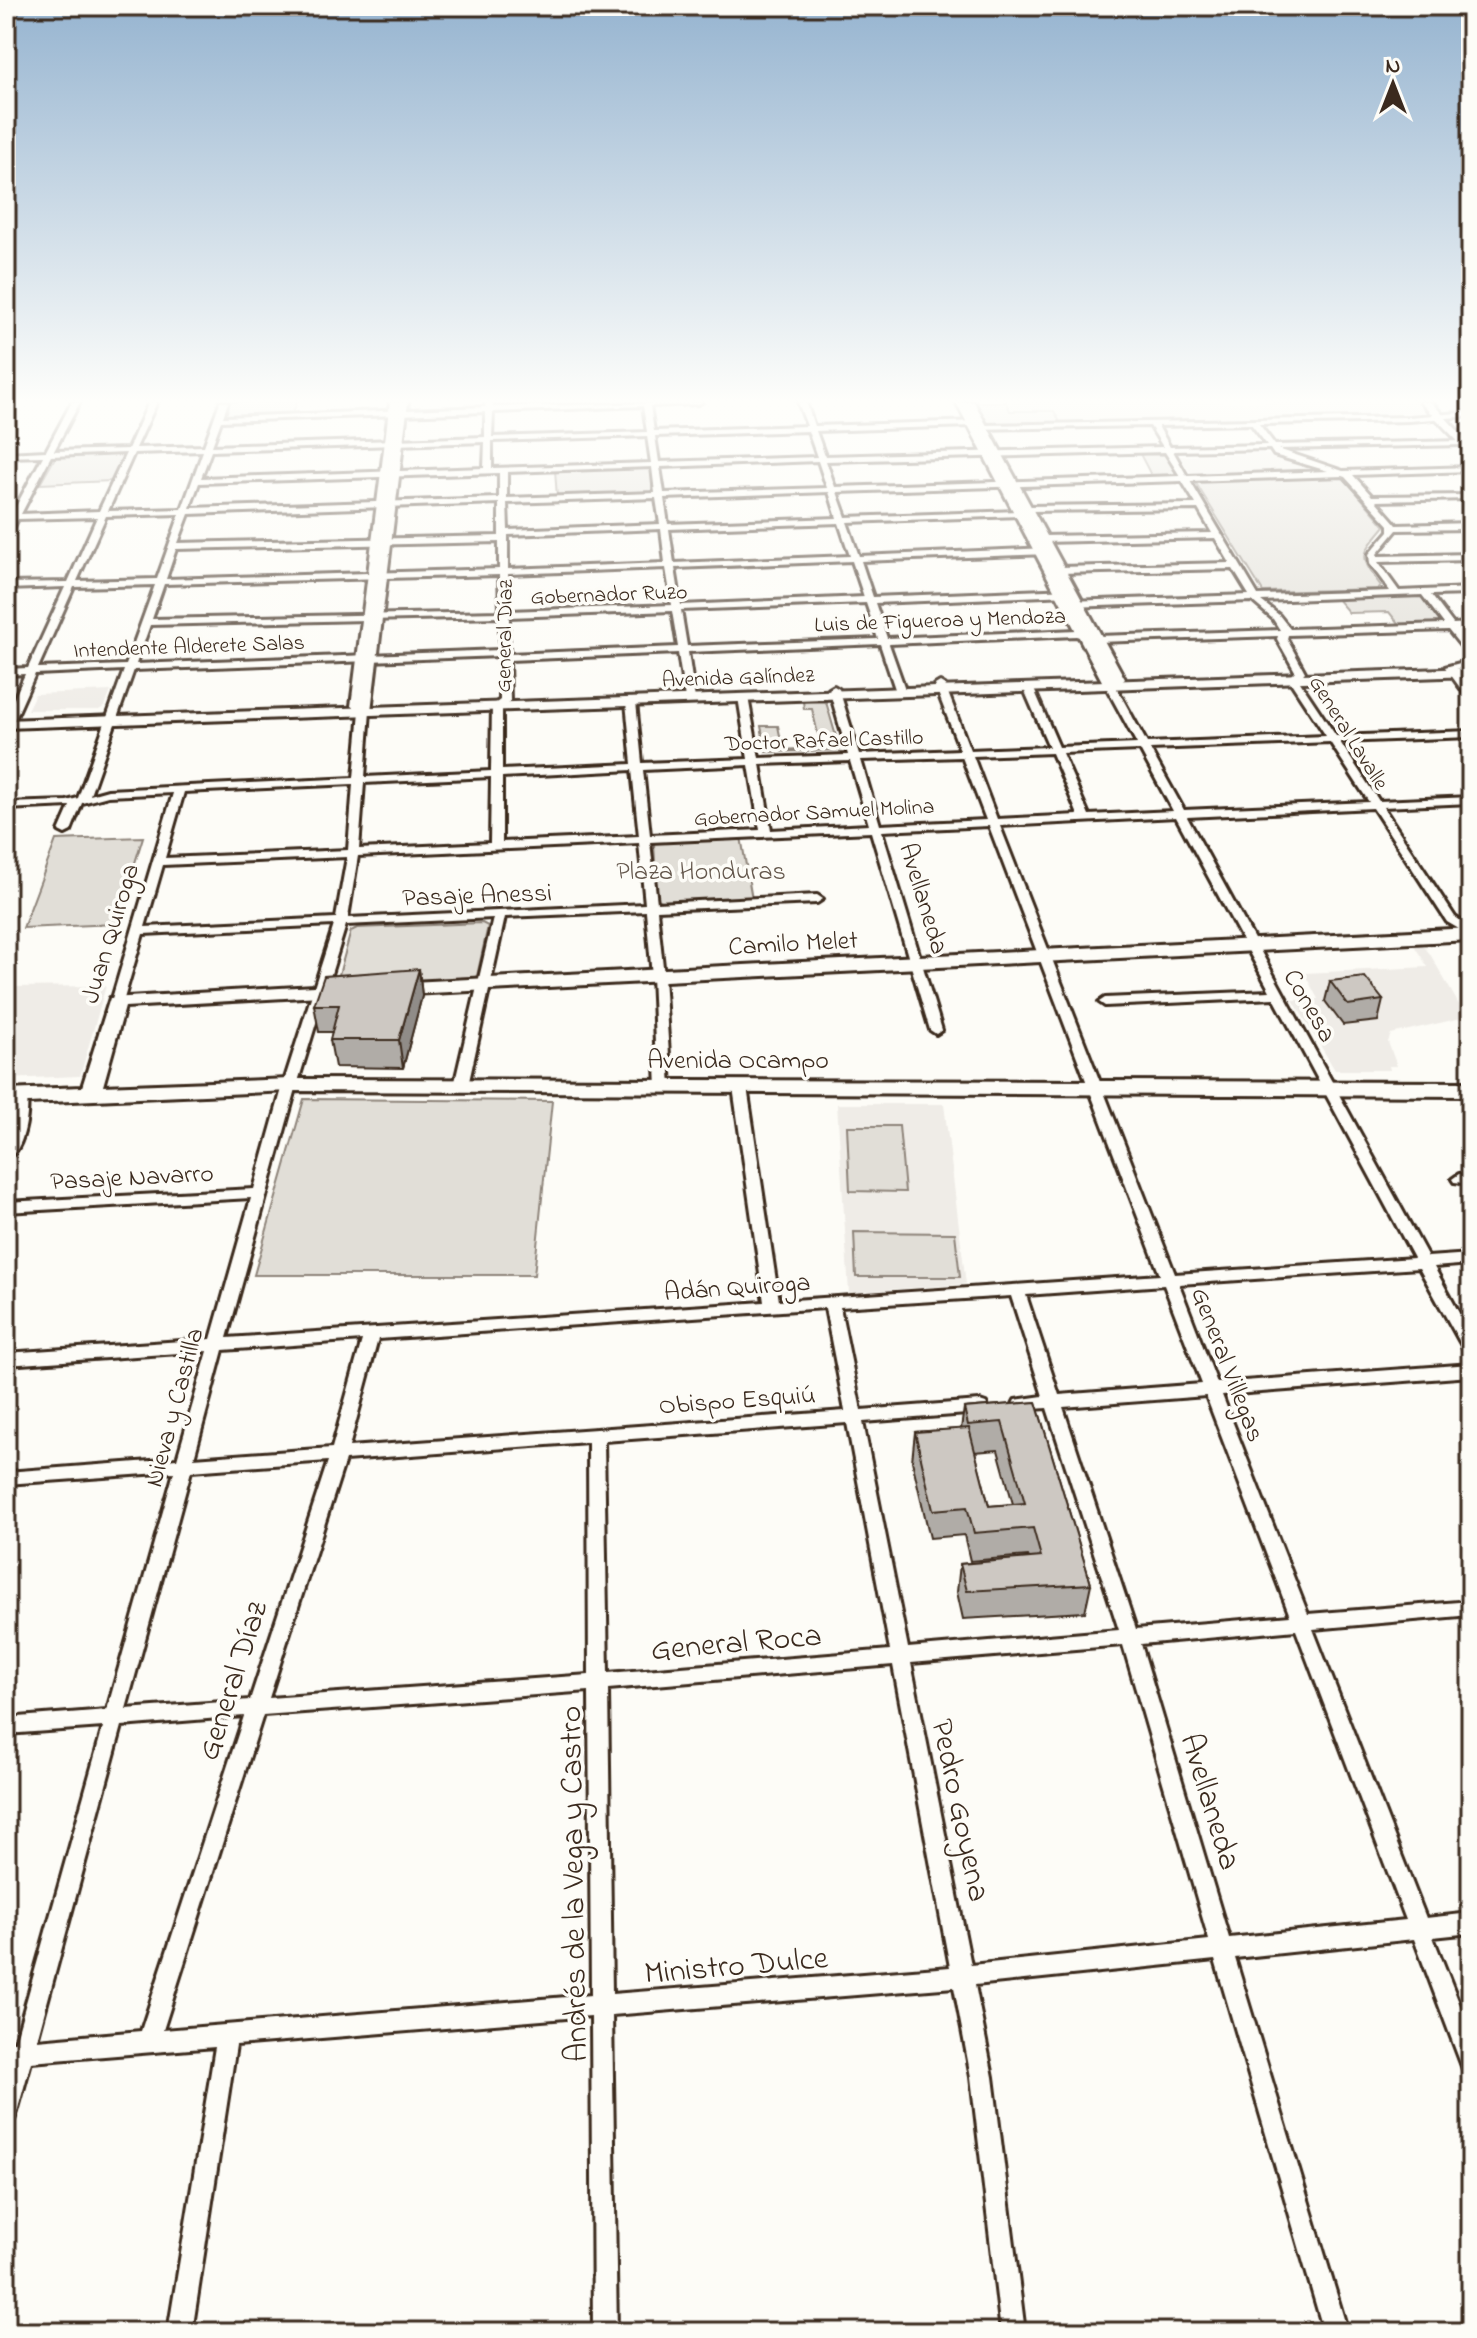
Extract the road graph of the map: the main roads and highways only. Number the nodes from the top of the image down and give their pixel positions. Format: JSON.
{"nodes":[{"id":1,"x":1471,"y":667,"type":"edge"},
{"id":2,"x":1112,"y":681,"type":"junction"},
{"id":3,"x":941,"y":688,"type":"junction"},
{"id":4,"x":835,"y":692,"type":"junction"},
{"id":5,"x":689,"y":697,"type":"junction"},
{"id":6,"x":501,"y":704,"type":"junction"},
{"id":7,"x":7,"y":723,"type":"edge"},
{"id":8,"x":1471,"y":933,"type":"edge"},
{"id":9,"x":117,"y":1002,"type":"joint"},
{"id":10,"x":1471,"y":1089,"type":"edge"},
{"id":11,"x":91,"y":1093,"type":"junction"},
{"id":12,"x":10,"y":1102,"type":"edge"},
{"id":13,"x":6,"y":1152,"type":"edge"}],
"edges":[{"from":1,"to":2,"type":"main road","name":"Avenida Galíndez"},
{"from":2,"to":3,"type":"main road","name":"Avenida Galíndez"},
{"from":2,"to":3,"type":"main road","name":"Avenida Galíndez"},
{"from":3,"to":4,"type":"main road","name":"Avenida Galíndez"},
{"from":4,"to":5,"type":"main road","name":"Avenida Galíndez"},
{"from":4,"to":5,"type":"main road","name":"Avenida Galíndez"},
{"from":5,"to":6,"type":"main road","name":"Avenida Galíndez"},
{"from":5,"to":6,"type":"main road","name":"Avenida Galíndez"},
{"from":6,"to":7,"type":"main road","name":"Avenida Galíndez"},
{"from":8,"to":9,"type":"main road","name":"Camilo Melet"},
{"from":9,"to":11,"type":"main road","name":"Juan Quiroga"},
{"from":10,"to":11,"type":"main road","name":"Avenida Ocampo"},
{"from":11,"to":12,"type":"main road","name":"Avenida Ocampo"},
{"from":12,"to":13,"type":"main road"}]}
